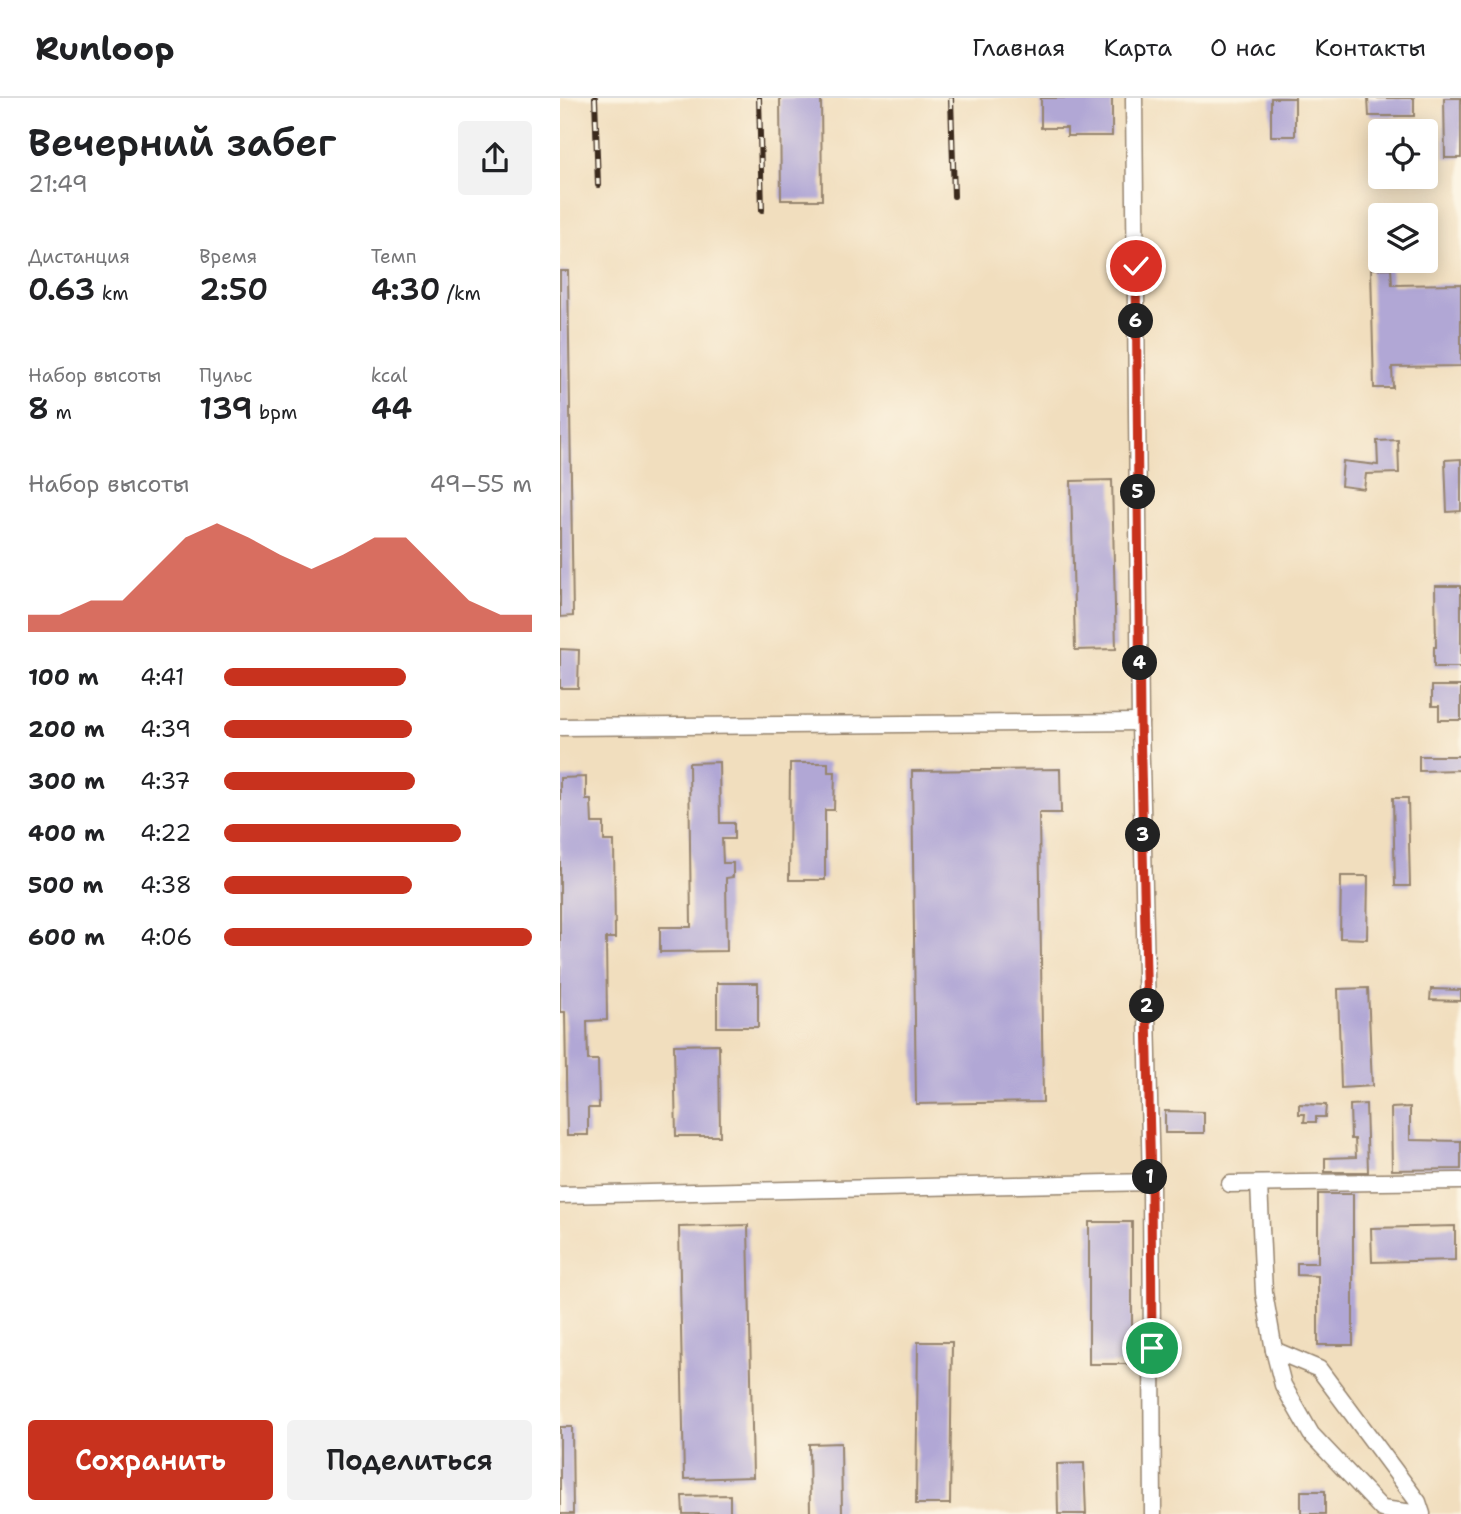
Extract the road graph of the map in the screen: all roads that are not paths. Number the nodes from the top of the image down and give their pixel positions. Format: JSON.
{"nodes":[{"id":1,"x":1134,"y":98,"type":"edge"},
{"id":2,"x":1140,"y":722,"type":"junction"},
{"id":3,"x":560,"y":727,"type":"edge"},
{"id":4,"x":1461,"y":1181,"type":"edge"},
{"id":5,"x":1151,"y":1182,"type":"junction"},
{"id":6,"x":1230,"y":1184,"type":"dead end"},
{"id":7,"x":1259,"y":1184,"type":"junction"},
{"id":8,"x":560,"y":1195,"type":"edge"},
{"id":9,"x":1274,"y":1350,"type":"junction"},
{"id":10,"x":1153,"y":1514,"type":"edge"},
{"id":11,"x":1421,"y":1514,"type":"edge"}],
"edges":[{"from":1,"to":2,"type":"lane"},
{"from":2,"to":3,"type":"lane"},
{"from":2,"to":5,"type":"lane"},
{"from":4,"to":7,"type":"lane"},
{"from":5,"to":8,"type":"lane"},
{"from":5,"to":10,"type":"lane"},
{"from":6,"to":7,"type":"lane"},
{"from":7,"to":9,"type":"lane"},
{"from":9,"to":11,"type":"lane"},
{"from":9,"to":11,"type":"lane"}]}
